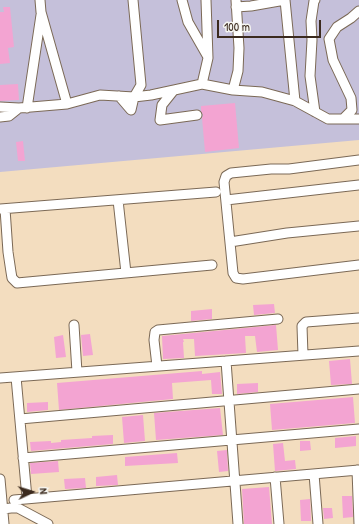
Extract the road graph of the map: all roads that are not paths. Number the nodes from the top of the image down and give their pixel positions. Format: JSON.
{"nodes":[{"id":1,"x":40,"y":0,"type":"edge"},
{"id":2,"x":133,"y":0,"type":"edge"},
{"id":3,"x":182,"y":0,"type":"edge"},
{"id":4,"x":206,"y":0,"type":"edge"},
{"id":5,"x":285,"y":0,"type":"edge"},
{"id":6,"x":315,"y":0,"type":"edge"},
{"id":7,"x":236,"y":3,"type":"edge"},
{"id":8,"x":252,"y":3,"type":"edge"},
{"id":9,"x":359,"y":11,"type":"edge"},
{"id":10,"x":41,"y":12,"type":"junction"},
{"id":11,"x":329,"y":39,"type":"junction"},
{"id":12,"x":312,"y":40,"type":"junction"},
{"id":13,"x":208,"y":58,"type":"junction"},
{"id":14,"x":202,"y":84,"type":"junction"},
{"id":15,"x":141,"y":85,"type":"junction"},
{"id":16,"x":174,"y":90,"type":"junction"},
{"id":17,"x":233,"y":90,"type":"junction"},
{"id":18,"x":151,"y":95,"type":"junction"},
{"id":19,"x":134,"y":97,"type":"junction"},
{"id":20,"x":295,"y":101,"type":"junction"},
{"id":21,"x":67,"y":104,"type":"junction"},
{"id":22,"x":0,"y":107,"type":"edge"},
{"id":23,"x":23,"y":108,"type":"junction"},
{"id":24,"x":315,"y":112,"type":"junction"},
{"id":25,"x":197,"y":115,"type":"dead end"},
{"id":26,"x":0,"y":117,"type":"edge"},
{"id":27,"x":343,"y":119,"type":"junction"},
{"id":28,"x":359,"y":119,"type":"edge"},
{"id":29,"x":359,"y":160,"type":"edge"},
{"id":30,"x":359,"y":185,"type":"edge"},
{"id":31,"x":216,"y":192,"type":"dead end"},
{"id":32,"x":118,"y":200,"type":"junction"},
{"id":33,"x":226,"y":200,"type":"junction"},
{"id":34,"x":3,"y":209,"type":"edge"},
{"id":35,"x":359,"y":226,"type":"edge"},
{"id":36,"x":230,"y":242,"type":"junction"},
{"id":37,"x":359,"y":265,"type":"edge"},
{"id":38,"x":212,"y":266,"type":"dead end"},
{"id":39,"x":126,"y":273,"type":"junction"},
{"id":40,"x":359,"y":318,"type":"edge"},
{"id":41,"x":278,"y":319,"type":"dead end"},
{"id":42,"x":74,"y":325,"type":"dead end"},
{"id":43,"x":359,"y":351,"type":"edge"},
{"id":44,"x":303,"y":355,"type":"junction"},
{"id":45,"x":226,"y":361,"type":"junction"},
{"id":46,"x":157,"y":366,"type":"junction"},
{"id":47,"x":77,"y":372,"type":"junction"},
{"id":48,"x":16,"y":377,"type":"junction"},
{"id":49,"x":0,"y":378,"type":"edge"},
{"id":50,"x":359,"y":389,"type":"edge"},
{"id":51,"x":229,"y":400,"type":"junction"},
{"id":52,"x":20,"y":419,"type":"junction"},
{"id":53,"x":359,"y":429,"type":"edge"},
{"id":54,"x":232,"y":440,"type":"junction"},
{"id":55,"x":23,"y":458,"type":"junction"},
{"id":56,"x":358,"y":470,"type":"edge"},
{"id":57,"x":314,"y":474,"type":"junction"},
{"id":58,"x":275,"y":477,"type":"junction"},
{"id":59,"x":0,"y":479,"type":"edge"},
{"id":60,"x":234,"y":481,"type":"junction"},
{"id":61,"x":26,"y":498,"type":"junction"},
{"id":62,"x":14,"y":500,"type":"dead end"},
{"id":63,"x":3,"y":509,"type":"junction"},
{"id":64,"x":4,"y":524,"type":"edge"},
{"id":65,"x":48,"y":524,"type":"edge"},
{"id":66,"x":238,"y":524,"type":"edge"},
{"id":67,"x":279,"y":524,"type":"edge"},
{"id":68,"x":318,"y":524,"type":"edge"},
{"id":69,"x":359,"y":524,"type":"edge"}],
"edges":[{"from":1,"to":10,"type":"street"},
{"from":2,"to":15,"type":"street"},
{"from":3,"to":13,"type":"street"},
{"from":4,"to":13,"type":"street"},
{"from":5,"to":8,"type":"street"},
{"from":5,"to":20,"type":"street"},
{"from":6,"to":12,"type":"street"},
{"from":7,"to":8,"type":"street"},
{"from":7,"to":17,"type":"street"},
{"from":9,"to":11,"type":"street"},
{"from":10,"to":21,"type":"street"},
{"from":10,"to":23,"type":"street"},
{"from":11,"to":12,"type":"street"},
{"from":11,"to":27,"type":"street"},
{"from":12,"to":24,"type":"street"},
{"from":13,"to":14,"type":"street"},
{"from":14,"to":16,"type":"street"},
{"from":14,"to":17,"type":"street"},
{"from":15,"to":18,"type":"street"},
{"from":15,"to":19,"type":"street"},
{"from":16,"to":18,"type":"street"},
{"from":16,"to":25,"type":"street"},
{"from":17,"to":20,"type":"street"},
{"from":18,"to":19,"type":"street"},
{"from":19,"to":21,"type":"street"},
{"from":20,"to":24,"type":"street"},
{"from":21,"to":23,"type":"street"},
{"from":22,"to":23,"type":"street"},
{"from":23,"to":26,"type":"street"},
{"from":24,"to":27,"type":"street"},
{"from":27,"to":28,"type":"street"},
{"from":29,"to":33,"type":"street"},
{"from":30,"to":33,"type":"street"},
{"from":31,"to":32,"type":"street"},
{"from":32,"to":34,"type":"street"},
{"from":32,"to":39,"type":"street"},
{"from":33,"to":36,"type":"street"},
{"from":34,"to":39,"type":"street"},
{"from":35,"to":36,"type":"street"},
{"from":36,"to":37,"type":"street"},
{"from":38,"to":39,"type":"street"},
{"from":40,"to":44,"type":"street"},
{"from":41,"to":46,"type":"street"},
{"from":42,"to":47,"type":"street"},
{"from":43,"to":44,"type":"street"},
{"from":44,"to":45,"type":"street"},
{"from":45,"to":46,"type":"street"},
{"from":45,"to":51,"type":"street"},
{"from":46,"to":47,"type":"street"},
{"from":47,"to":48,"type":"street"},
{"from":48,"to":49,"type":"street"},
{"from":48,"to":52,"type":"street"},
{"from":50,"to":51,"type":"street"},
{"from":51,"to":52,"type":"street"},
{"from":51,"to":54,"type":"street"},
{"from":52,"to":55,"type":"street"},
{"from":53,"to":54,"type":"street"},
{"from":54,"to":55,"type":"street"},
{"from":54,"to":60,"type":"street"},
{"from":55,"to":61,"type":"street"},
{"from":56,"to":57,"type":"street"},
{"from":56,"to":69,"type":"street"},
{"from":57,"to":58,"type":"street"},
{"from":57,"to":68,"type":"street"},
{"from":58,"to":60,"type":"street"},
{"from":58,"to":67,"type":"street"},
{"from":59,"to":63,"type":"street"},
{"from":60,"to":61,"type":"street"},
{"from":60,"to":66,"type":"street"},
{"from":61,"to":62,"type":"street"},
{"from":63,"to":64,"type":"street"},
{"from":63,"to":65,"type":"street"}]}
